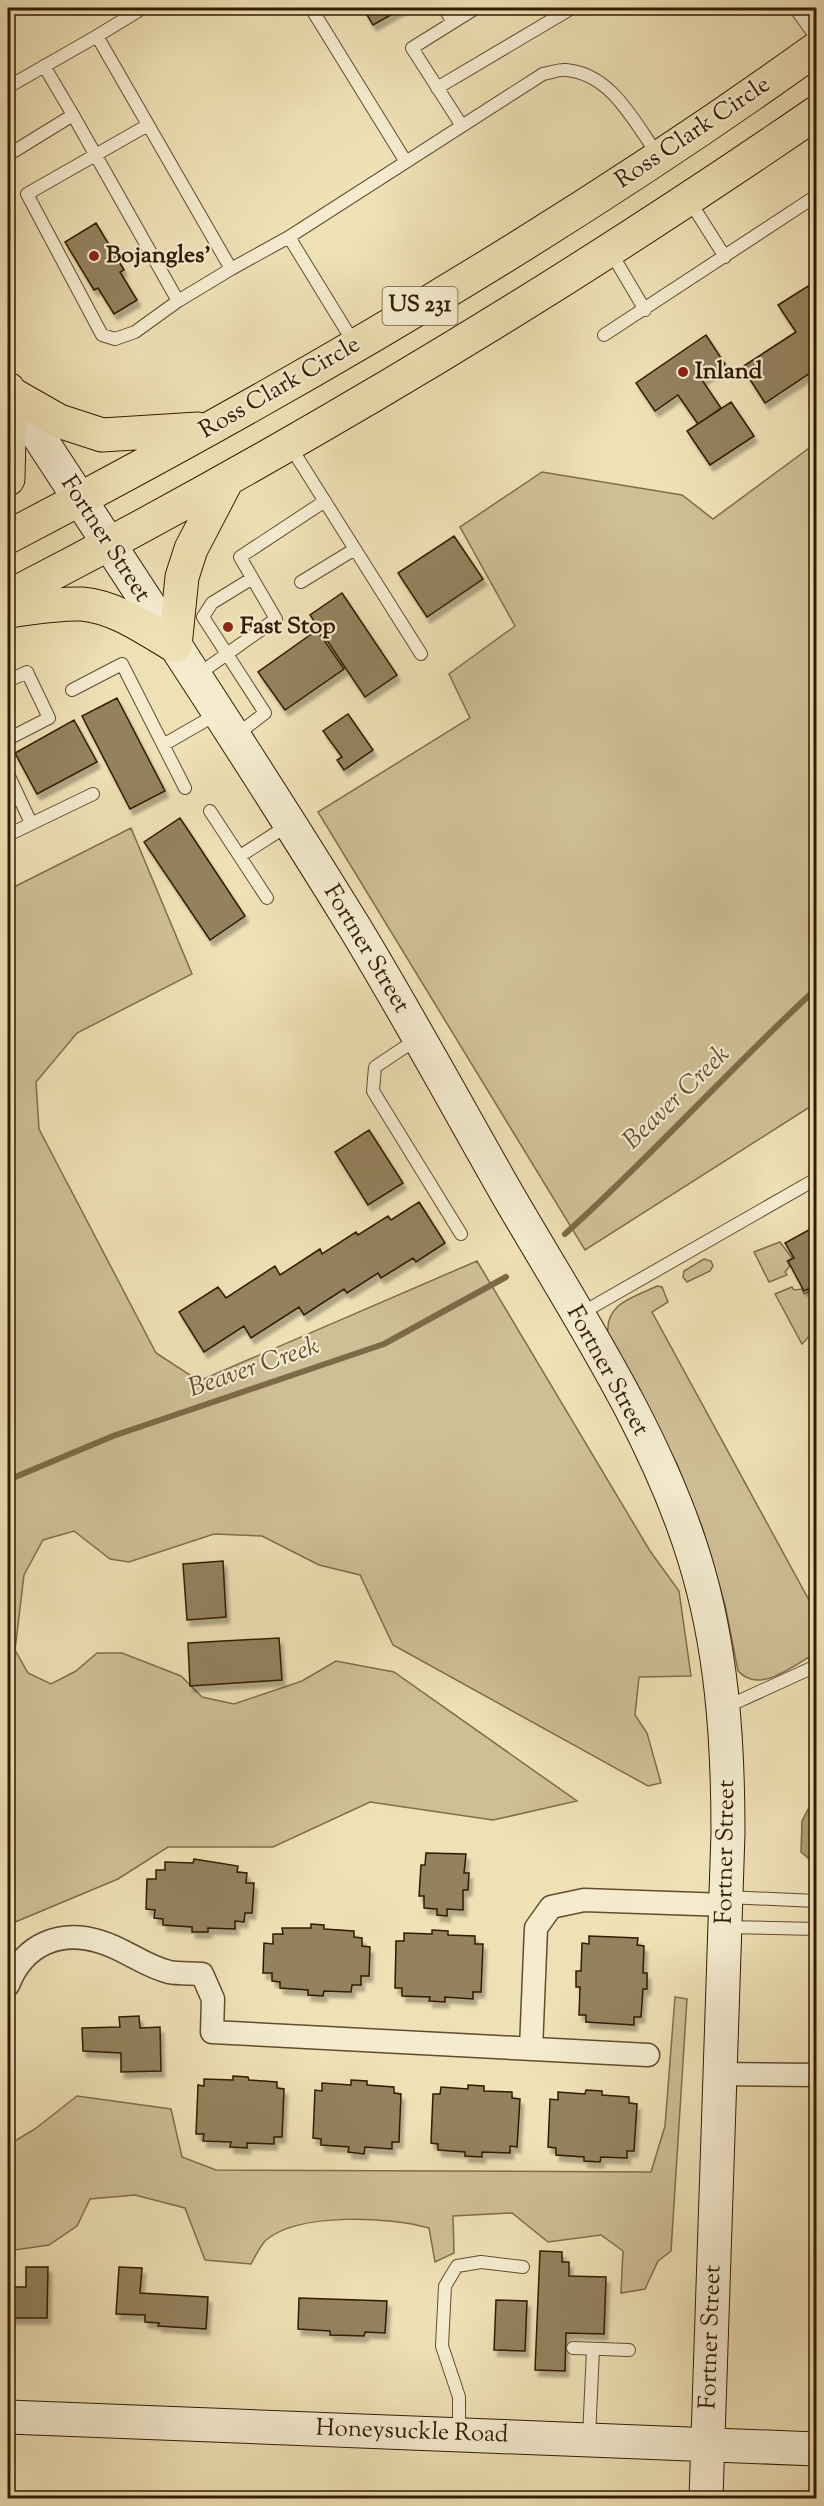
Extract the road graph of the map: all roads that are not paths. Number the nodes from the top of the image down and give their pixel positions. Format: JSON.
{"nodes":[{"id":1,"x":143,"y":8,"type":"edge"},
{"id":2,"x":311,"y":8,"type":"edge"},
{"id":3,"x":444,"y":8,"type":"edge"},
{"id":4,"x":476,"y":8,"type":"edge"},
{"id":5,"x":572,"y":8,"type":"edge"},
{"id":6,"x":795,"y":8,"type":"edge"},
{"id":7,"x":453,"y":22,"type":"junction"},
{"id":8,"x":97,"y":36,"type":"junction"},
{"id":9,"x":816,"y":37,"type":"edge"},
{"id":10,"x":816,"y":49,"type":"edge"},
{"id":11,"x":44,"y":66,"type":"junction"},
{"id":12,"x":8,"y":87,"type":"edge"},
{"id":13,"x":437,"y":88,"type":"junction"},
{"id":14,"x":816,"y":113,"type":"edge"},
{"id":15,"x":73,"y":115,"type":"junction"},
{"id":16,"x":148,"y":125,"type":"junction"},
{"id":17,"x":462,"y":126,"type":"junction"},
{"id":18,"x":8,"y":155,"type":"edge"},
{"id":19,"x":95,"y":155,"type":"junction"},
{"id":20,"x":659,"y":156,"type":"junction"},
{"id":21,"x":406,"y":162,"type":"junction"},
{"id":22,"x":816,"y":196,"type":"edge"},
{"id":23,"x":688,"y":199,"type":"junction"},
{"id":24,"x":289,"y":237,"type":"junction"},
{"id":25,"x":609,"y":250,"type":"junction"},
{"id":26,"x":726,"y":257,"type":"junction"},
{"id":27,"x":231,"y":269,"type":"junction"},
{"id":28,"x":178,"y":301,"type":"junction"},
{"id":29,"x":645,"y":310,"type":"junction"},
{"id":30,"x":604,"y":335,"type":"dead end"},
{"id":31,"x":355,"y":345,"type":"junction"},
{"id":32,"x":9,"y":391,"type":"edge"},
{"id":33,"x":212,"y":428,"type":"junction"},
{"id":34,"x":289,"y":445,"type":"junction"},
{"id":35,"x":8,"y":479,"type":"edge"},
{"id":36,"x":228,"y":480,"type":"junction"},
{"id":37,"x":80,"y":500,"type":"junction"},
{"id":38,"x":325,"y":501,"type":"junction"},
{"id":39,"x":8,"y":537,"type":"edge"},
{"id":40,"x":108,"y":544,"type":"junction"},
{"id":41,"x":355,"y":549,"type":"junction"},
{"id":42,"x":251,"y":579,"type":"junction"},
{"id":43,"x":301,"y":582,"type":"dead end"},
{"id":44,"x":8,"y":597,"type":"edge"},
{"id":45,"x":8,"y":611,"type":"edge"},
{"id":46,"x":174,"y":646,"type":"junction"},
{"id":47,"x":421,"y":654,"type":"dead end"},
{"id":48,"x":225,"y":656,"type":"junction"},
{"id":49,"x":195,"y":677,"type":"junction"},
{"id":50,"x":8,"y":681,"type":"edge"},
{"id":51,"x":72,"y":690,"type":"dead end"},
{"id":52,"x":226,"y":725,"type":"junction"},
{"id":53,"x":8,"y":739,"type":"edge"},
{"id":54,"x":163,"y":745,"type":"junction"},
{"id":55,"x":8,"y":774,"type":"edge"},
{"id":56,"x":185,"y":788,"type":"dead end"},
{"id":57,"x":93,"y":794,"type":"dead end"},
{"id":58,"x":210,"y":811,"type":"dead end"},
{"id":59,"x":32,"y":823,"type":"junction"},
{"id":60,"x":290,"y":824,"type":"junction"},
{"id":61,"x":8,"y":835,"type":"edge"},
{"id":62,"x":240,"y":856,"type":"junction"},
{"id":63,"x":267,"y":898,"type":"dead end"},
{"id":64,"x":418,"y":1038,"type":"junction"},
{"id":65,"x":816,"y":1179,"type":"edge"},
{"id":66,"x":461,"y":1234,"type":"dead end"},
{"id":67,"x":577,"y":1316,"type":"junction"},
{"id":68,"x":816,"y":1666,"type":"edge"},
{"id":69,"x":725,"y":1707,"type":"junction"},
{"id":70,"x":816,"y":1901,"type":"edge"},
{"id":71,"x":725,"y":1910,"type":"junction"},
{"id":72,"x":816,"y":1929,"type":"edge"},
{"id":73,"x":8,"y":1981,"type":"edge"},
{"id":74,"x":531,"y":2049,"type":"junction"},
{"id":75,"x":648,"y":2055,"type":"dead end"},
{"id":76,"x":720,"y":2074,"type":"junction"},
{"id":77,"x":816,"y":2075,"type":"edge"},
{"id":78,"x":524,"y":2267,"type":"dead end"},
{"id":79,"x":573,"y":2348,"type":"dead end"},
{"id":80,"x":592,"y":2349,"type":"junction"},
{"id":81,"x":629,"y":2350,"type":"dead end"},
{"id":82,"x":8,"y":2417,"type":"edge"},
{"id":83,"x":459,"y":2433,"type":"junction"},
{"id":84,"x":589,"y":2438,"type":"junction"},
{"id":85,"x":707,"y":2445,"type":"junction"},
{"id":86,"x":816,"y":2449,"type":"edge"},
{"id":87,"x":706,"y":2499,"type":"edge"}],
"edges":[{"from":1,"to":8,"type":"lane"},
{"from":2,"to":21,"type":"lane"},
{"from":3,"to":7,"type":"lane"},
{"from":4,"to":7,"type":"lane"},
{"from":5,"to":13,"type":"lane"},
{"from":6,"to":9,"type":"lane"},
{"from":7,"to":13,"type":"lane"},
{"from":8,"to":11,"type":"lane"},
{"from":8,"to":16,"type":"lane"},
{"from":10,"to":20,"type":"highway","name":"Ross Clark Circle","number":"US 231"},
{"from":11,"to":12,"type":"lane"},
{"from":11,"to":15,"type":"lane"},
{"from":13,"to":17,"type":"lane"},
{"from":14,"to":23,"type":"highway","number":"US 231"},
{"from":15,"to":18,"type":"lane"},
{"from":15,"to":19,"type":"lane"},
{"from":16,"to":19,"type":"lane"},
{"from":16,"to":27,"type":"lane"},
{"from":17,"to":20,"type":"lane"},
{"from":17,"to":21,"type":"lane"},
{"from":19,"to":28,"type":"lane"},
{"from":19,"to":28,"type":"lane"},
{"from":20,"to":23,"type":"highway"},
{"from":20,"to":31,"type":"highway","name":"Ross Clark Circle","number":"US 231"},
{"from":21,"to":24,"type":"lane"},
{"from":22,"to":26,"type":"lane"},
{"from":23,"to":25,"type":"highway","number":"US 231"},
{"from":23,"to":26,"type":"lane"},
{"from":24,"to":27,"type":"lane"},
{"from":24,"to":31,"type":"lane"},
{"from":25,"to":29,"type":"lane"},
{"from":25,"to":34,"type":"highway","number":"US 231"},
{"from":26,"to":29,"type":"lane"},
{"from":27,"to":28,"type":"lane"},
{"from":29,"to":30,"type":"lane"},
{"from":31,"to":33,"type":"highway","name":"Ross Clark Circle","number":"US 231"},
{"from":32,"to":33,"type":"highway"},
{"from":32,"to":35,"type":"highway"},
{"from":32,"to":37,"type":"street","name":"Fortner Street"},
{"from":33,"to":37,"type":"highway","name":"Ross Clark Circle","number":"US 231"},
{"from":34,"to":36,"type":"highway","number":"US 231"},
{"from":34,"to":38,"type":"lane"},
{"from":36,"to":40,"type":"highway","number":"US 231"},
{"from":36,"to":46,"type":"highway"},
{"from":37,"to":39,"type":"highway","name":"Ross Clark Circle","number":"US 231"},
{"from":37,"to":40,"type":"street","name":"Fortner Street"},
{"from":38,"to":41,"type":"lane"},
{"from":38,"to":42,"type":"lane"},
{"from":40,"to":44,"type":"highway","number":"US 231"},
{"from":40,"to":46,"type":"street","name":"Fortner Street"},
{"from":41,"to":43,"type":"lane"},
{"from":41,"to":47,"type":"lane"},
{"from":42,"to":48,"type":"lane"},
{"from":42,"to":48,"type":"lane"},
{"from":45,"to":46,"type":"highway"},
{"from":46,"to":49,"type":"street","name":"Fortner Street"},
{"from":48,"to":49,"type":"lane"},
{"from":48,"to":52,"type":"lane"},
{"from":49,"to":52,"type":"street","name":"Fortner Street"},
{"from":50,"to":53,"type":"lane"},
{"from":51,"to":54,"type":"lane"},
{"from":52,"to":54,"type":"lane"},
{"from":52,"to":60,"type":"street","name":"Fortner Street"},
{"from":54,"to":56,"type":"lane"},
{"from":55,"to":59,"type":"lane"},
{"from":57,"to":59,"type":"lane"},
{"from":58,"to":62,"type":"lane"},
{"from":59,"to":61,"type":"lane"},
{"from":60,"to":62,"type":"lane"},
{"from":60,"to":64,"type":"street","name":"Fortner Street"},
{"from":62,"to":63,"type":"lane"},
{"from":64,"to":66,"type":"lane"},
{"from":64,"to":67,"type":"street","name":"Fortner Street"},
{"from":65,"to":67,"type":"lane"},
{"from":67,"to":69,"type":"street","name":"Fortner Street"},
{"from":68,"to":69,"type":"lane"},
{"from":69,"to":71,"type":"street","name":"Fortner Street"},
{"from":70,"to":71,"type":"lane"},
{"from":71,"to":72,"type":"lane"},
{"from":71,"to":74,"type":"street"},
{"from":71,"to":76,"type":"street","name":"Fortner Street"},
{"from":73,"to":74,"type":"street"},
{"from":74,"to":75,"type":"street"},
{"from":76,"to":77,"type":"street"},
{"from":76,"to":85,"type":"street","name":"Fortner Street"},
{"from":78,"to":83,"type":"lane"},
{"from":79,"to":80,"type":"lane"},
{"from":80,"to":81,"type":"lane"},
{"from":80,"to":84,"type":"lane"},
{"from":82,"to":83,"type":"street","name":"Honeysuckle Road"},
{"from":83,"to":84,"type":"street","name":"Honeysuckle Road"},
{"from":84,"to":85,"type":"street","name":"Honeysuckle Road"},
{"from":85,"to":86,"type":"street","name":"Honeysuckle Road"},
{"from":85,"to":87,"type":"street","name":"Fortner Street"}]}
